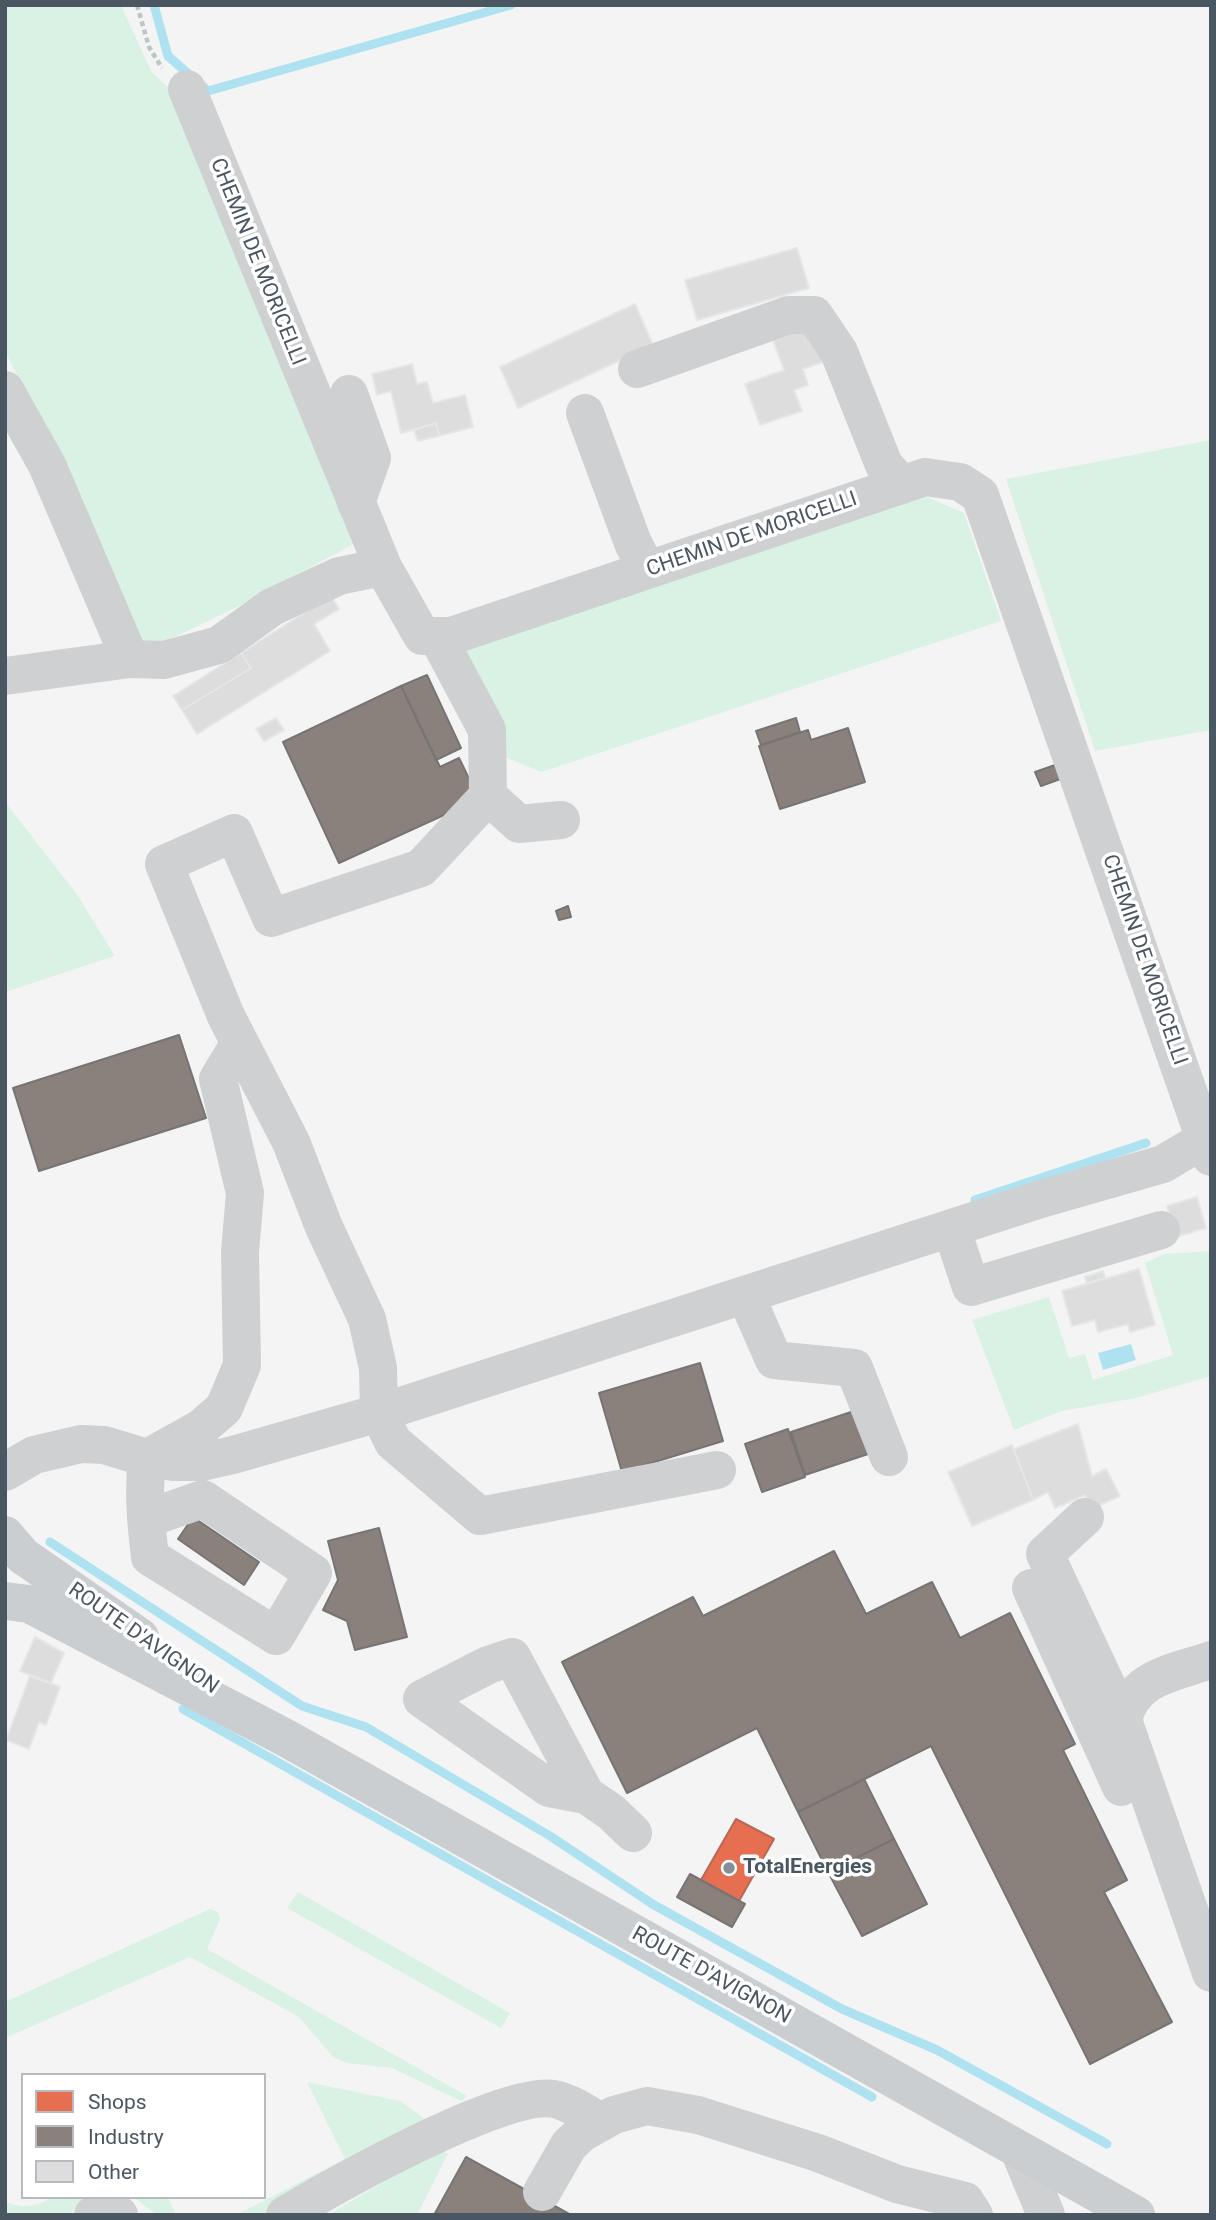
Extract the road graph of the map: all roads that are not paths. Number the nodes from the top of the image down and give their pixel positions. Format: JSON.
{"nodes":[{"id":1,"x":187,"y":89,"type":"road end"},
{"id":2,"x":637,"y":369,"type":"dead end"},
{"id":3,"x":5,"y":390,"type":"edge"},
{"id":4,"x":349,"y":394,"type":"dead end"},
{"id":5,"x":585,"y":413,"type":"dead end"},
{"id":6,"x":902,"y":485,"type":"junction"},
{"id":7,"x":356,"y":503,"type":"junction"},
{"id":8,"x":383,"y":567,"type":"junction"},
{"id":9,"x":647,"y":570,"type":"junction"},
{"id":10,"x":437,"y":636,"type":"junction"},
{"id":11,"x":130,"y":659,"type":"junction"},
{"id":12,"x":5,"y":676,"type":"edge"},
{"id":13,"x":488,"y":796,"type":"junction"},
{"id":14,"x":561,"y":820,"type":"dead end"},
{"id":15,"x":240,"y":1043,"type":"junction"},
{"id":16,"x":1208,"y":1148,"type":"edge"},
{"id":17,"x":952,"y":1230,"type":"junction"},
{"id":18,"x":1161,"y":1230,"type":"dead end"},
{"id":19,"x":746,"y":1296,"type":"junction"},
{"id":20,"x":379,"y":1413,"type":"junction"},
{"id":21,"x":889,"y":1457,"type":"dead end"},
{"id":22,"x":147,"y":1458,"type":"junction"},
{"id":23,"x":717,"y":1470,"type":"dead end"},
{"id":24,"x":5,"y":1472,"type":"edge"},
{"id":25,"x":1085,"y":1517,"type":"dead end"},
{"id":26,"x":146,"y":1519,"type":"dead end"},
{"id":27,"x":5,"y":1535,"type":"edge"},
{"id":28,"x":1031,"y":1588,"type":"dead end"},
{"id":29,"x":5,"y":1601,"type":"edge"},
{"id":30,"x":1211,"y":1660,"type":"edge"},
{"id":31,"x":1123,"y":1720,"type":"junction"},
{"id":32,"x":286,"y":1738,"type":"junction"},
{"id":33,"x":586,"y":1795,"type":"dead end"},
{"id":34,"x":633,"y":1833,"type":"dead end"},
{"id":35,"x":1174,"y":1871,"type":"junction"},
{"id":36,"x":1211,"y":1973,"type":"edge"},
{"id":37,"x":602,"y":2122,"type":"junction"},
{"id":38,"x":1019,"y":2150,"type":"junction"},
{"id":39,"x":542,"y":2192,"type":"dead end"},
{"id":40,"x":975,"y":2210,"type":"edge"},
{"id":41,"x":93,"y":2215,"type":"edge"},
{"id":42,"x":119,"y":2215,"type":"edge"},
{"id":43,"x":285,"y":2215,"type":"edge"},
{"id":44,"x":1045,"y":2215,"type":"edge"},
{"id":45,"x":1136,"y":2215,"type":"edge"}],
"edges":[{"from":1,"to":7,"type":"street","name":"CHEMIN DE MORICELLI"},
{"from":2,"to":6,"type":"street"},
{"from":3,"to":11,"type":"street"},
{"from":4,"to":7,"type":"street"},
{"from":5,"to":9,"type":"street"},
{"from":6,"to":9,"type":"street","name":"CHEMIN DE MORICELLI"},
{"from":6,"to":16,"type":"street","name":"CHEMIN DE MORICELLI"},
{"from":7,"to":8,"type":"street","name":"CHEMIN DE MORICELLI"},
{"from":8,"to":10,"type":"street","name":"CHEMIN DE MORICELLI"},
{"from":8,"to":11,"type":"street"},
{"from":9,"to":10,"type":"street","name":"CHEMIN DE MORICELLI"},
{"from":10,"to":13,"type":"street"},
{"from":11,"to":12,"type":"street"},
{"from":13,"to":14,"type":"street"},
{"from":13,"to":15,"type":"street"},
{"from":15,"to":20,"type":"street"},
{"from":15,"to":22,"type":"street"},
{"from":16,"to":17,"type":"street"},
{"from":17,"to":18,"type":"street"},
{"from":17,"to":19,"type":"street"},
{"from":19,"to":20,"type":"street"},
{"from":19,"to":21,"type":"street"},
{"from":20,"to":22,"type":"street"},
{"from":20,"to":23,"type":"street"},
{"from":22,"to":24,"type":"street"},
{"from":22,"to":26,"type":"street"},
{"from":25,"to":31,"type":"street"},
{"from":27,"to":32,"type":"main road","name":"ROUTE D'AVIGNON"},
{"from":28,"to":35,"type":"street"},
{"from":29,"to":32,"type":"main road","name":"ROUTE D'AVIGNON"},
{"from":30,"to":31,"type":"street"},
{"from":31,"to":35,"type":"street"},
{"from":32,"to":38,"type":"main road","name":"ROUTE D'AVIGNON"},
{"from":33,"to":34,"type":"street"},
{"from":35,"to":36,"type":"street"},
{"from":37,"to":39,"type":"street"},
{"from":37,"to":40,"type":"street"},
{"from":37,"to":43,"type":"street"},
{"from":38,"to":44,"type":"street"},
{"from":38,"to":45,"type":"main road","name":"ROUTE D'AVIGNON"},
{"from":41,"to":42,"type":"street"}]}
